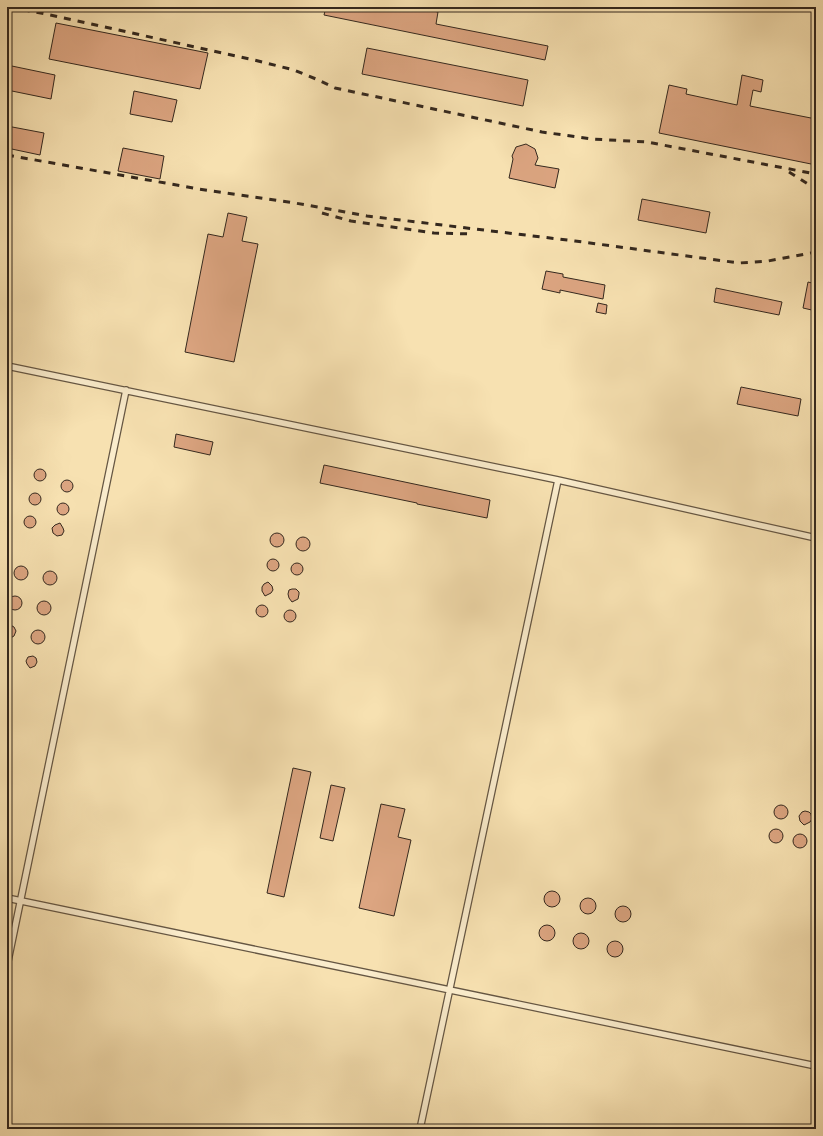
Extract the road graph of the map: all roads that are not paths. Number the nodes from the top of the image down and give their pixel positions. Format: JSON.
{"nodes":[{"id":1,"x":7,"y":366,"type":"edge"},
{"id":2,"x":126,"y":390,"type":"junction"},
{"id":3,"x":558,"y":480,"type":"junction"},
{"id":4,"x":816,"y":538,"type":"edge"},
{"id":5,"x":7,"y":898,"type":"edge"},
{"id":6,"x":20,"y":901,"type":"junction"},
{"id":7,"x":7,"y":966,"type":"edge"},
{"id":8,"x":450,"y":990,"type":"junction"},
{"id":9,"x":816,"y":1066,"type":"edge"},
{"id":10,"x":420,"y":1129,"type":"edge"}],
"edges":[{"from":1,"to":2,"type":"lane"},
{"from":2,"to":3,"type":"lane"},
{"from":2,"to":6,"type":"lane"},
{"from":3,"to":4,"type":"lane"},
{"from":3,"to":8,"type":"lane"},
{"from":5,"to":6,"type":"lane"},
{"from":6,"to":7,"type":"lane"},
{"from":6,"to":8,"type":"lane"},
{"from":8,"to":9,"type":"lane"},
{"from":8,"to":10,"type":"lane"}]}
